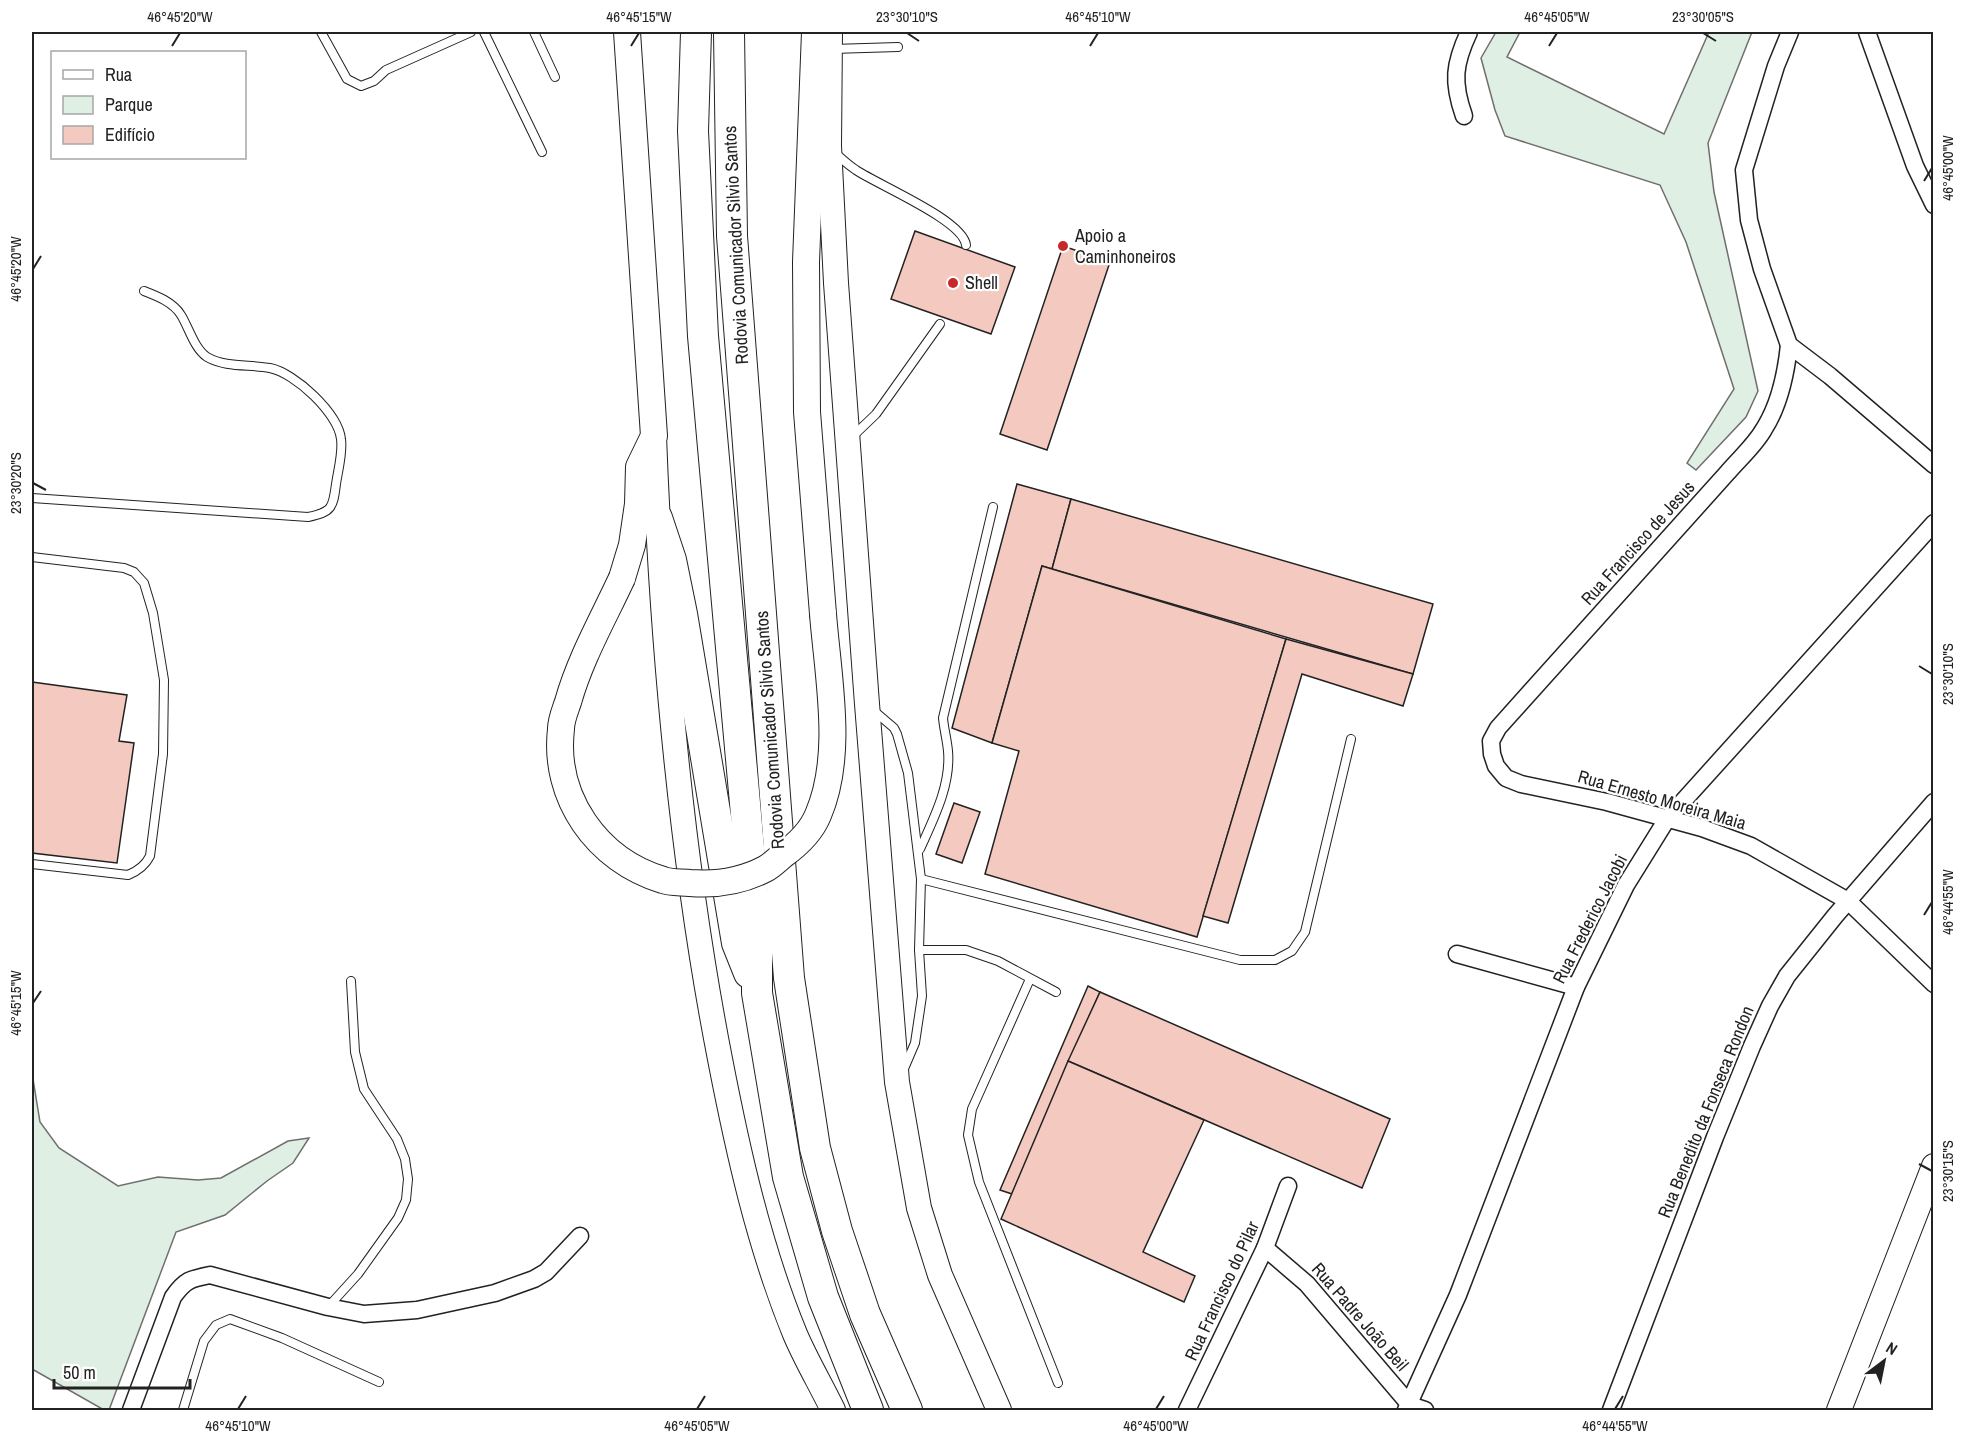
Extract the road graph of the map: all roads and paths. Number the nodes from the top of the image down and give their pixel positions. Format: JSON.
{"nodes":[{"id":1,"x":321,"y":32,"type":"edge"},
{"id":2,"x":471,"y":32,"type":"edge"},
{"id":3,"x":484,"y":32,"type":"edge"},
{"id":4,"x":534,"y":32,"type":"edge"},
{"id":5,"x":696,"y":32,"type":"edge"},
{"id":6,"x":729,"y":32,"type":"edge"},
{"id":7,"x":1469,"y":32,"type":"edge"},
{"id":8,"x":1790,"y":32,"type":"edge"},
{"id":9,"x":1867,"y":32,"type":"edge"},
{"id":10,"x":825,"y":37,"type":"edge"},
{"id":11,"x":629,"y":38,"type":"edge"},
{"id":12,"x":898,"y":47,"type":"dead end"},
{"id":13,"x":555,"y":76,"type":"dead end"},
{"id":14,"x":1464,"y":116,"type":"dead end"},
{"id":15,"x":829,"y":146,"type":"junction"},
{"id":16,"x":542,"y":152,"type":"dead end"},
{"id":17,"x":1934,"y":205,"type":"edge"},
{"id":18,"x":966,"y":245,"type":"dead end"},
{"id":19,"x":144,"y":291,"type":"dead end"},
{"id":20,"x":940,"y":324,"type":"dead end"},
{"id":21,"x":1789,"y":345,"type":"junction"},
{"id":22,"x":654,"y":436,"type":"junction"},
{"id":23,"x":848,"y":441,"type":"junction"},
{"id":24,"x":1934,"y":465,"type":"edge"},
{"id":25,"x":32,"y":498,"type":"edge"},
{"id":26,"x":993,"y":507,"type":"dead end"},
{"id":27,"x":657,"y":518,"type":"junction"},
{"id":28,"x":1934,"y":523,"type":"edge"},
{"id":29,"x":32,"y":556,"type":"edge"},
{"id":30,"x":867,"y":704,"type":"junction"},
{"id":31,"x":1351,"y":739,"type":"dead end"},
{"id":32,"x":1492,"y":754,"type":"joint"},
{"id":33,"x":1934,"y":802,"type":"edge"},
{"id":34,"x":1667,"y":819,"type":"junction"},
{"id":35,"x":919,"y":850,"type":"junction"},
{"id":36,"x":32,"y":864,"type":"edge"},
{"id":37,"x":921,"y":879,"type":"junction"},
{"id":38,"x":1848,"y":901,"type":"junction"},
{"id":39,"x":919,"y":950,"type":"junction"},
{"id":40,"x":1457,"y":954,"type":"dead end"},
{"id":41,"x":1030,"y":979,"type":"junction"},
{"id":42,"x":351,"y":981,"type":"dead end"},
{"id":43,"x":1934,"y":984,"type":"edge"},
{"id":44,"x":1576,"y":987,"type":"junction"},
{"id":45,"x":1056,"y":992,"type":"dead end"},
{"id":46,"x":757,"y":993,"type":"junction"},
{"id":47,"x":897,"y":1082,"type":"junction"},
{"id":48,"x":1934,"y":1166,"type":"edge"},
{"id":49,"x":1288,"y":1186,"type":"dead end"},
{"id":50,"x":580,"y":1236,"type":"dead end"},
{"id":51,"x":1265,"y":1248,"type":"junction"},
{"id":52,"x":328,"y":1307,"type":"junction"},
{"id":53,"x":379,"y":1382,"type":"dead end"},
{"id":54,"x":1058,"y":1383,"type":"dead end"},
{"id":55,"x":1414,"y":1409,"type":"edge"},
{"id":56,"x":131,"y":1410,"type":"edge"},
{"id":57,"x":183,"y":1410,"type":"edge"},
{"id":58,"x":833,"y":1410,"type":"edge"},
{"id":59,"x":868,"y":1410,"type":"edge"},
{"id":60,"x":908,"y":1410,"type":"edge"},
{"id":61,"x":999,"y":1410,"type":"edge"},
{"id":62,"x":1187,"y":1410,"type":"edge"},
{"id":63,"x":1611,"y":1410,"type":"edge"},
{"id":64,"x":1839,"y":1410,"type":"edge"}],
"edges":[{"from":1,"to":2,"type":"lane"},
{"from":3,"to":16,"type":"lane"},
{"from":4,"to":13,"type":"lane"},
{"from":5,"to":46,"type":"highway","name":"Rodovia Comunicador Silvio Santos"},
{"from":6,"to":60,"type":"highway","name":"Rodovia Comunicador Silvio Santos"},
{"from":7,"to":14,"type":"street"},
{"from":8,"to":21,"type":"street"},
{"from":9,"to":17,"type":"street"},
{"from":10,"to":12,"type":"lane"},
{"from":10,"to":15,"type":"main road"},
{"from":10,"to":22,"type":"main road","bridge":true},
{"from":11,"to":22,"type":"main road"},
{"from":15,"to":18,"type":"lane"},
{"from":15,"to":23,"type":"main road"},
{"from":19,"to":25,"type":"lane"},
{"from":20,"to":23,"type":"lane"},
{"from":21,"to":24,"type":"street"},
{"from":21,"to":32,"type":"street","name":"Rua Francisco de Jesus"},
{"from":22,"to":27,"type":"main road"},
{"from":23,"to":30,"type":"main road"},
{"from":26,"to":35,"type":"lane"},
{"from":27,"to":46,"type":"highway"},
{"from":27,"to":58,"type":"main road"},
{"from":28,"to":34,"type":"street","name":"Rua Frederico Jacobi"},
{"from":29,"to":36,"type":"lane"},
{"from":30,"to":35,"type":"lane"},
{"from":30,"to":47,"type":"main road"},
{"from":31,"to":37,"type":"lane"},
{"from":32,"to":34,"type":"street","name":"Rua Ernesto Moreira Maia"},
{"from":33,"to":38,"type":"street","name":"Rua Benedito da Fonseca Rondon"},
{"from":34,"to":38,"type":"street","name":"Rua Ernesto Moreira Maia"},
{"from":34,"to":44,"type":"street","name":"Rua Frederico Jacobi"},
{"from":35,"to":37,"type":"lane"},
{"from":37,"to":39,"type":"lane"},
{"from":38,"to":43,"type":"street","name":"Rua Ernesto Moreira Maia"},
{"from":38,"to":63,"type":"street","name":"Rua Benedito da Fonseca Rondon"},
{"from":39,"to":41,"type":"lane"},
{"from":39,"to":47,"type":"lane"},
{"from":40,"to":44,"type":"street"},
{"from":41,"to":45,"type":"lane"},
{"from":41,"to":54,"type":"lane"},
{"from":42,"to":52,"type":"lane"},
{"from":44,"to":55,"type":"street","name":"Rua Frederico Jacobi"},
{"from":46,"to":59,"type":"highway","name":"Rodovia Comunicador Silvio Santos"},
{"from":47,"to":61,"type":"main road"},
{"from":48,"to":64,"type":"main road"},
{"from":49,"to":51,"type":"street","name":"Rua Francisco do Pilar"},
{"from":50,"to":52,"type":"street"},
{"from":51,"to":55,"type":"street","name":"Rua Padre João Beil"},
{"from":51,"to":62,"type":"street","name":"Rua Francisco do Pilar"},
{"from":52,"to":56,"type":"street"},
{"from":53,"to":57,"type":"lane"}]}
